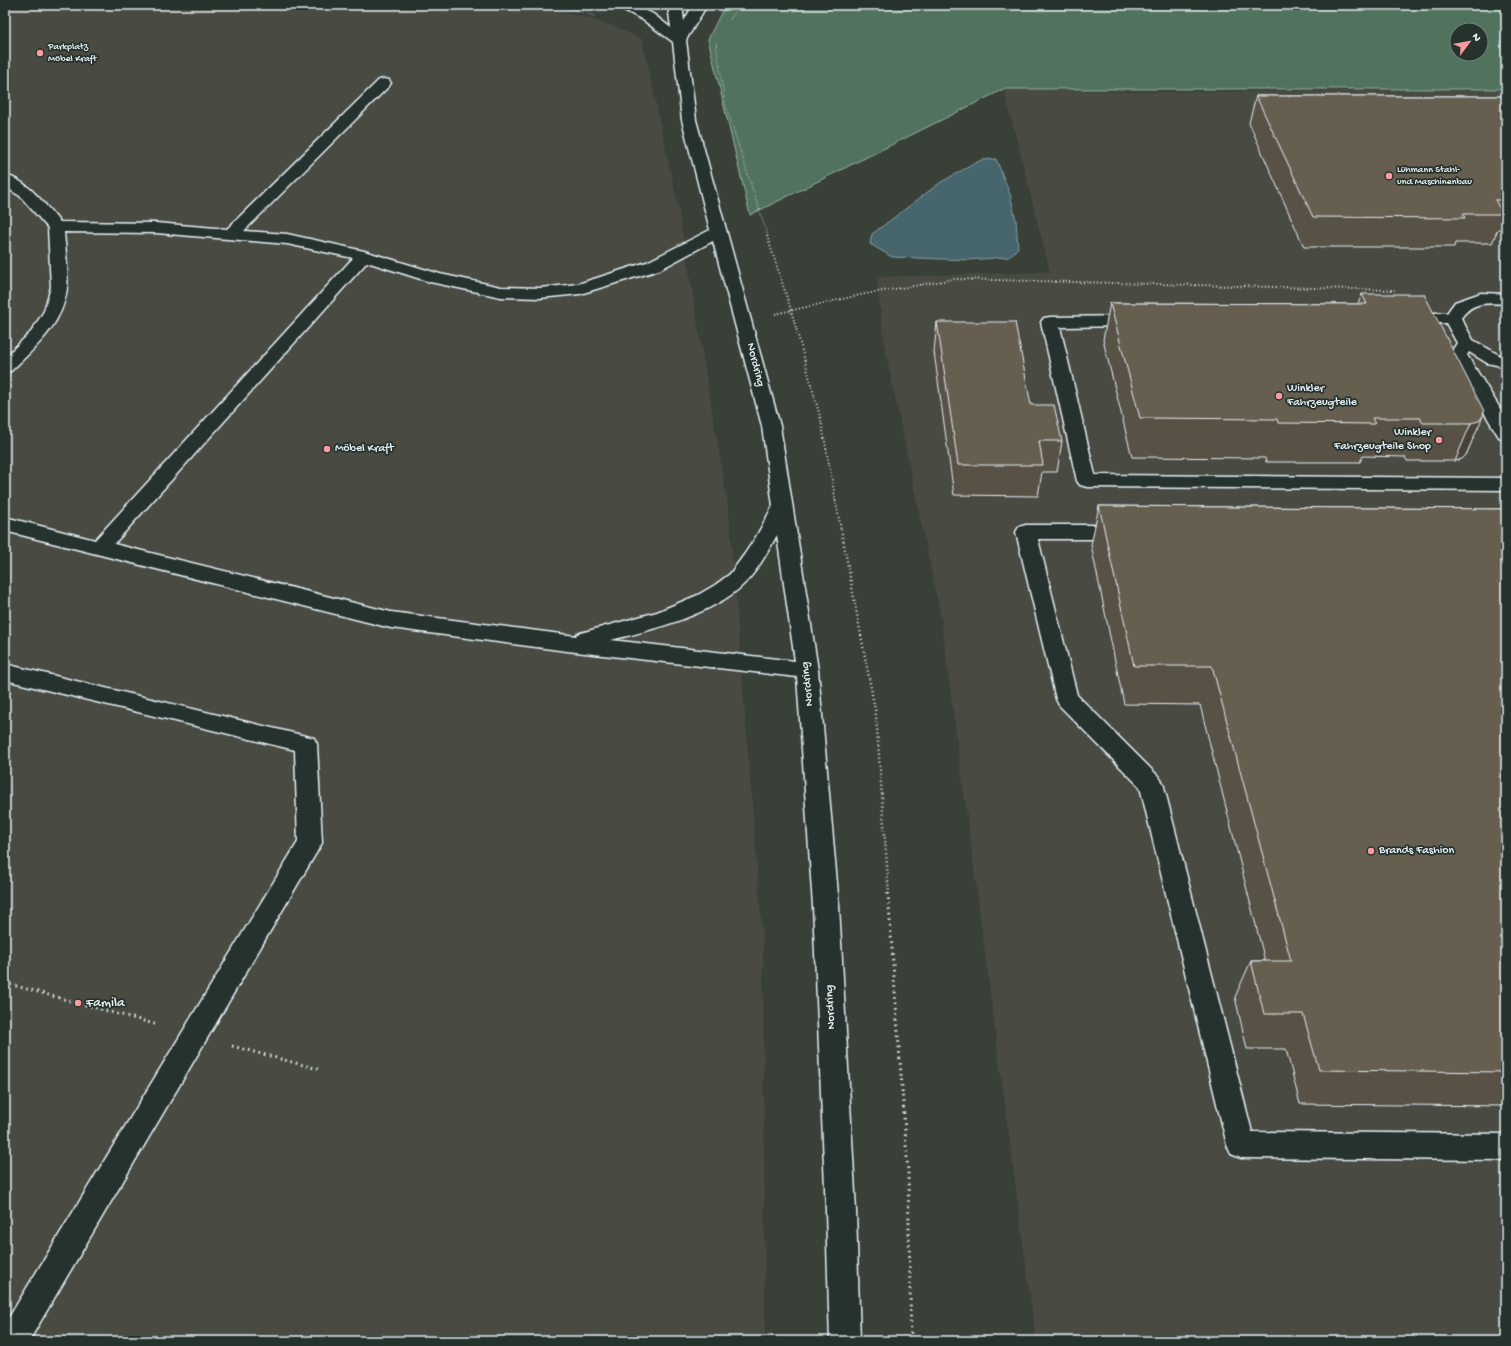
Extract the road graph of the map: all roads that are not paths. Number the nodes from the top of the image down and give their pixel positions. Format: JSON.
{"nodes":[{"id":1,"x":625,"y":5,"type":"edge"},
{"id":2,"x":676,"y":5,"type":"edge"},
{"id":3,"x":700,"y":5,"type":"edge"},
{"id":4,"x":678,"y":40,"type":"junction"},
{"id":5,"x":384,"y":83,"type":"dead end"},
{"id":6,"x":5,"y":180,"type":"edge"},
{"id":7,"x":56,"y":228,"type":"junction"},
{"id":8,"x":719,"y":232,"type":"junction"},
{"id":9,"x":232,"y":233,"type":"junction"},
{"id":10,"x":364,"y":256,"type":"junction"},
{"id":11,"x":1506,"y":299,"type":"edge"},
{"id":12,"x":1389,"y":318,"type":"edge"},
{"id":13,"x":1452,"y":318,"type":"junction"},
{"id":14,"x":1152,"y":321,"type":"edge"},
{"id":15,"x":1466,"y":343,"type":"junction"},
{"id":16,"x":1506,"y":362,"type":"edge"},
{"id":17,"x":5,"y":367,"type":"edge"},
{"id":18,"x":1506,"y":433,"type":"edge"},
{"id":19,"x":1506,"y":484,"type":"edge"},
{"id":20,"x":783,"y":505,"type":"junction"},
{"id":21,"x":5,"y":524,"type":"edge"},
{"id":22,"x":1144,"y":533,"type":"edge"},
{"id":23,"x":99,"y":548,"type":"junction"},
{"id":24,"x":567,"y":643,"type":"junction"},
{"id":25,"x":807,"y":670,"type":"junction"},
{"id":26,"x":5,"y":672,"type":"edge"},
{"id":27,"x":1506,"y":1146,"type":"edge"},
{"id":28,"x":12,"y":1341,"type":"edge"},
{"id":29,"x":845,"y":1341,"type":"edge"}],
"edges":[{"from":1,"to":4,"type":"street"},
{"from":2,"to":4,"type":"street","name":"Nordring"},
{"from":3,"to":4,"type":"street"},
{"from":4,"to":8,"type":"street","name":"Nordring"},
{"from":5,"to":9,"type":"street"},
{"from":6,"to":7,"type":"street"},
{"from":7,"to":9,"type":"street"},
{"from":7,"to":17,"type":"street"},
{"from":8,"to":10,"type":"street"},
{"from":8,"to":20,"type":"street","name":"Nordring"},
{"from":9,"to":10,"type":"street"},
{"from":10,"to":23,"type":"street"},
{"from":11,"to":13,"type":"street"},
{"from":12,"to":13,"type":"street"},
{"from":13,"to":15,"type":"street"},
{"from":14,"to":19,"type":"street"},
{"from":15,"to":16,"type":"street"},
{"from":15,"to":18,"type":"street"},
{"from":20,"to":24,"type":"street"},
{"from":20,"to":25,"type":"street","name":"Nordring"},
{"from":21,"to":23,"type":"street"},
{"from":22,"to":27,"type":"street"},
{"from":23,"to":24,"type":"street"},
{"from":24,"to":25,"type":"street"},
{"from":25,"to":29,"type":"street","name":"Nordring"},
{"from":26,"to":28,"type":"street"}]}
